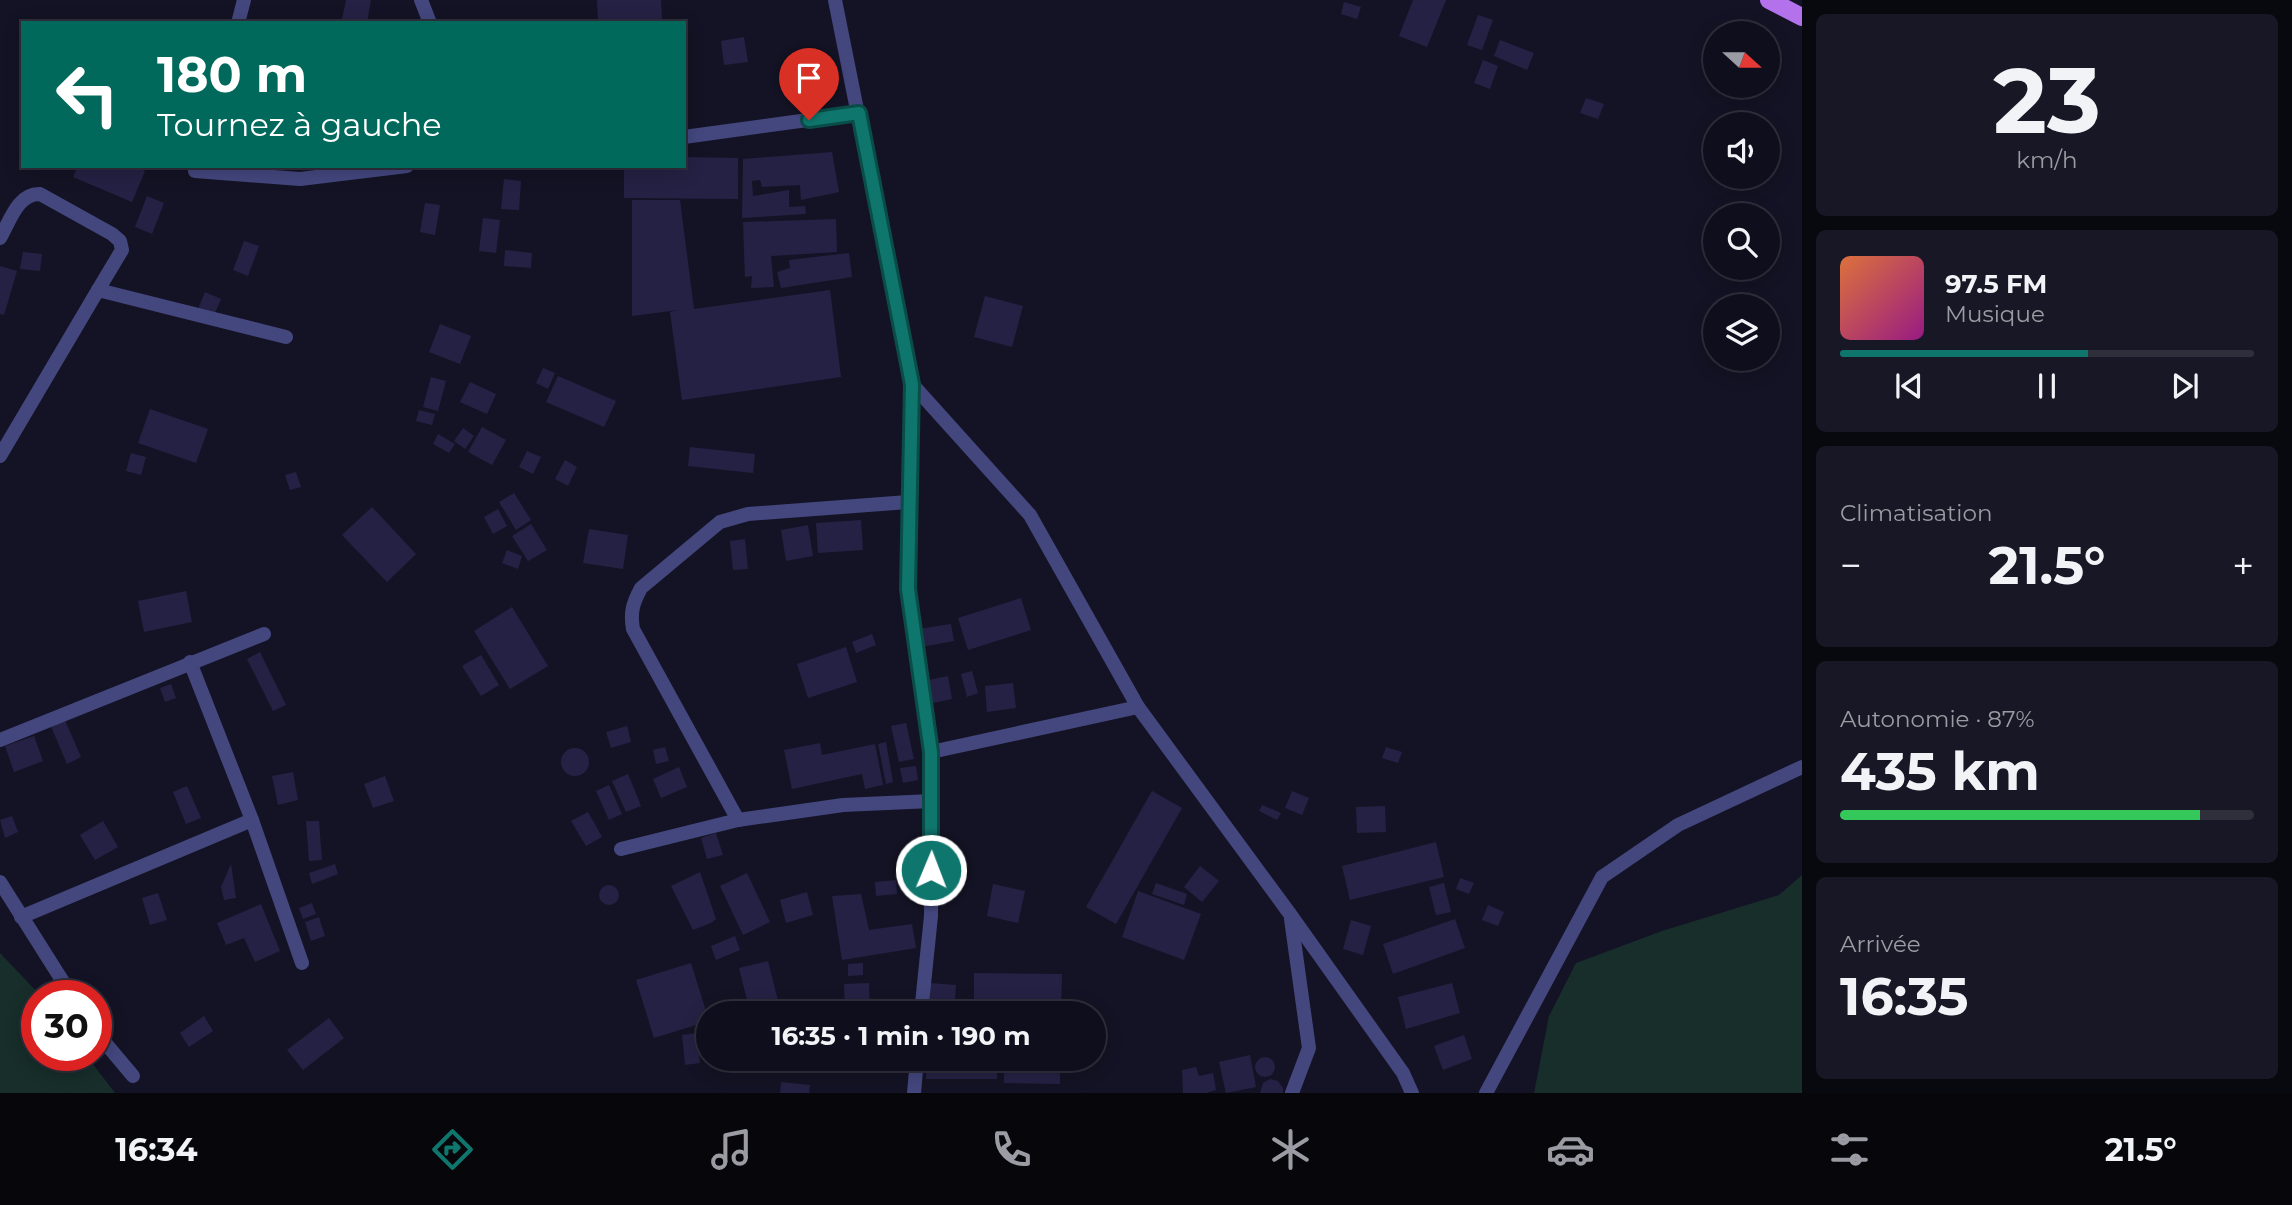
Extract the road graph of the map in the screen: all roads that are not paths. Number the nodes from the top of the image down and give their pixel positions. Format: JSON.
{"nodes":[{"id":1,"x":244,"y":0,"type":"edge"},
{"id":2,"x":421,"y":0,"type":"edge"},
{"id":3,"x":835,"y":0,"type":"edge"},
{"id":4,"x":1769,"y":0,"type":"edge"},
{"id":5,"x":1802,"y":17,"type":"edge"},
{"id":6,"x":239,"y":21,"type":"edge"},
{"id":7,"x":428,"y":21,"type":"edge"},
{"id":8,"x":859,"y":113,"type":"junction"},
{"id":9,"x":686,"y":136,"type":"edge"},
{"id":10,"x":196,"y":168,"type":"edge"},
{"id":11,"x":391,"y":168,"type":"edge"},
{"id":12,"x":0,"y":238,"type":"edge"},
{"id":13,"x":99,"y":290,"type":"junction"},
{"id":14,"x":286,"y":337,"type":"dead end"},
{"id":15,"x":912,"y":384,"type":"junction"},
{"id":16,"x":0,"y":456,"type":"edge"},
{"id":17,"x":908,"y":502,"type":"junction"},
{"id":18,"x":264,"y":634,"type":"dead end"},
{"id":19,"x":190,"y":663,"type":"junction"},
{"id":20,"x":1138,"y":707,"type":"junction"},
{"id":21,"x":0,"y":740,"type":"edge"},
{"id":22,"x":931,"y":752,"type":"junction"},
{"id":23,"x":1802,"y":767,"type":"edge"},
{"id":24,"x":932,"y":801,"type":"junction"},
{"id":25,"x":252,"y":820,"type":"junction"},
{"id":26,"x":738,"y":820,"type":"junction"},
{"id":27,"x":621,"y":849,"type":"dead end"},
{"id":28,"x":0,"y":882,"type":"edge"},
{"id":29,"x":1290,"y":914,"type":"junction"},
{"id":30,"x":21,"y":917,"type":"junction"},
{"id":31,"x":302,"y":964,"type":"dead end"},
{"id":32,"x":62,"y":980,"type":"edge"},
{"id":33,"x":923,"y":1001,"type":"edge"},
{"id":34,"x":112,"y":1051,"type":"edge"},
{"id":35,"x":916,"y":1071,"type":"edge"},
{"id":36,"x":133,"y":1076,"type":"dead end"},
{"id":37,"x":914,"y":1093,"type":"edge"},
{"id":38,"x":1292,"y":1093,"type":"edge"},
{"id":39,"x":1412,"y":1093,"type":"edge"},
{"id":40,"x":1486,"y":1093,"type":"edge"}],
"edges":[{"from":1,"to":6,"type":"street"},
{"from":2,"to":7,"type":"street"},
{"from":3,"to":8,"type":"street"},
{"from":4,"to":5,"type":"main road"},
{"from":8,"to":9,"type":"street"},
{"from":8,"to":15,"type":"street"},
{"from":10,"to":11,"type":"street"},
{"from":12,"to":13,"type":"street"},
{"from":13,"to":14,"type":"street"},
{"from":13,"to":16,"type":"street"},
{"from":15,"to":17,"type":"street"},
{"from":15,"to":20,"type":"street"},
{"from":17,"to":22,"type":"street"},
{"from":17,"to":26,"type":"street"},
{"from":18,"to":19,"type":"street"},
{"from":19,"to":21,"type":"street"},
{"from":19,"to":25,"type":"street"},
{"from":20,"to":22,"type":"street"},
{"from":20,"to":29,"type":"street"},
{"from":22,"to":24,"type":"street"},
{"from":23,"to":40,"type":"street"},
{"from":24,"to":26,"type":"street"},
{"from":24,"to":33,"type":"street"},
{"from":25,"to":30,"type":"street"},
{"from":25,"to":31,"type":"street"},
{"from":26,"to":27,"type":"street"},
{"from":28,"to":30,"type":"street"},
{"from":29,"to":38,"type":"street"},
{"from":29,"to":39,"type":"street"},
{"from":30,"to":32,"type":"street"},
{"from":34,"to":36,"type":"street"},
{"from":35,"to":37,"type":"street"}]}
